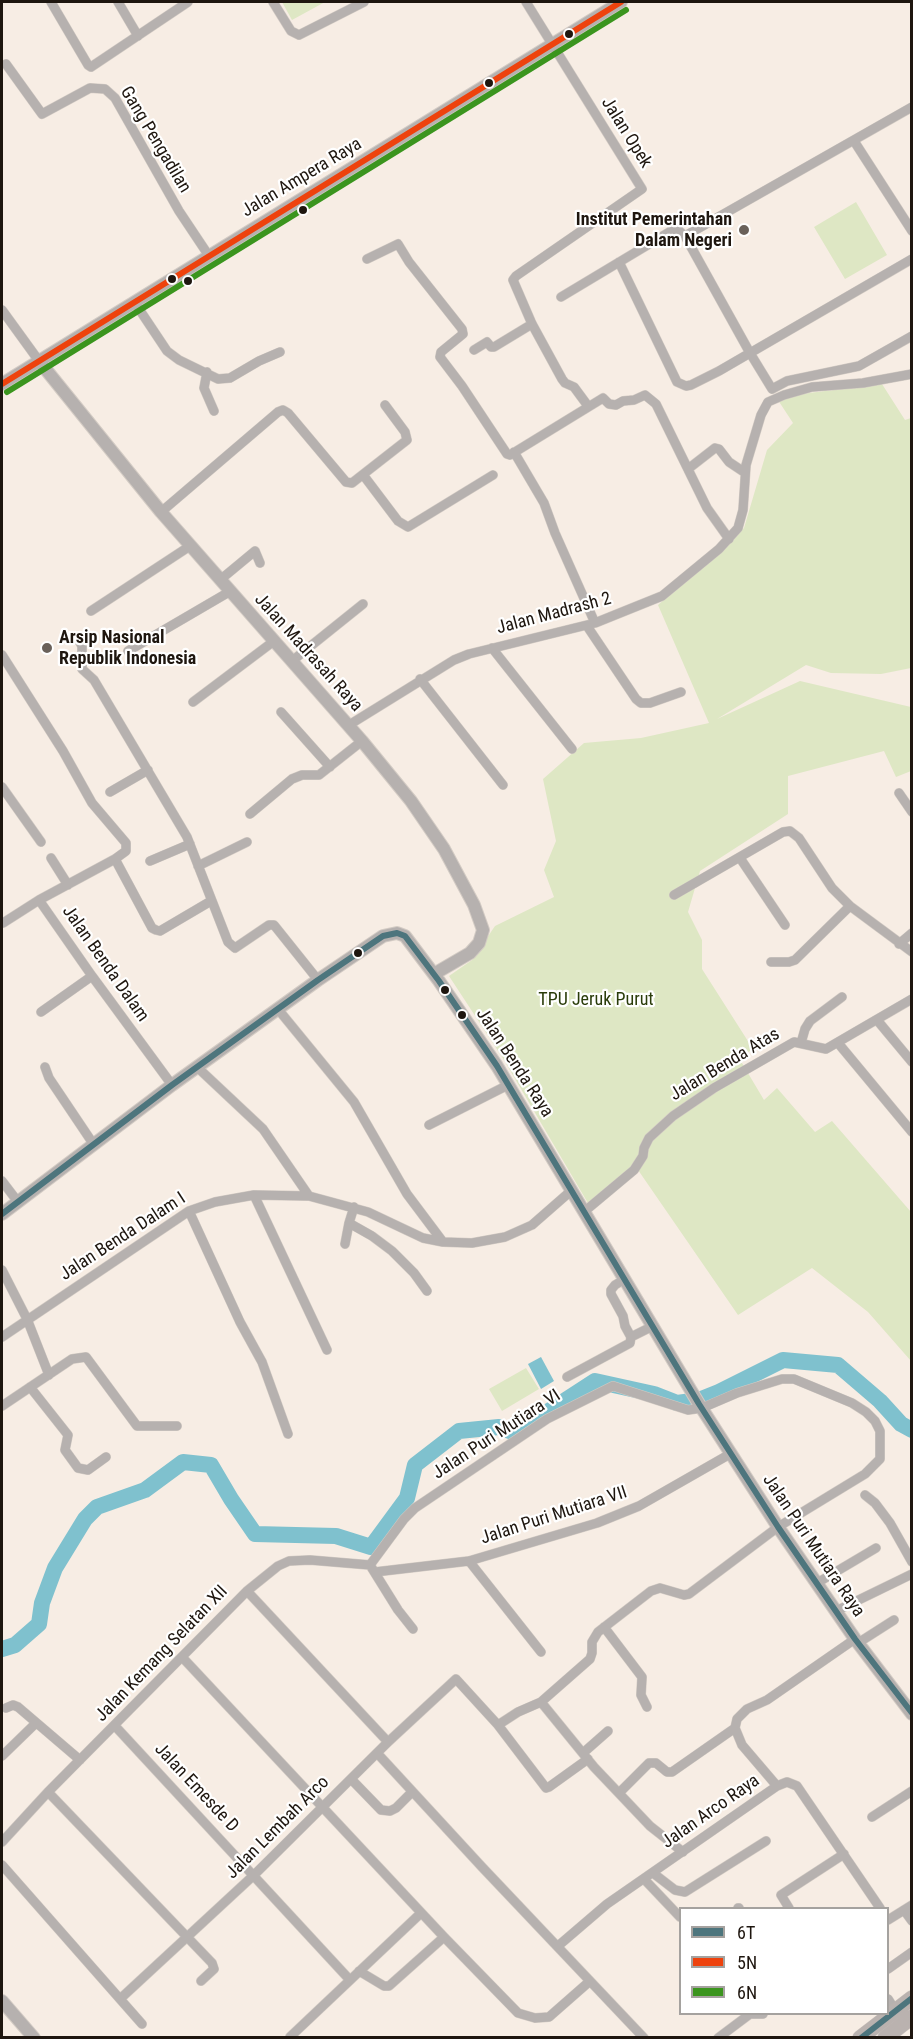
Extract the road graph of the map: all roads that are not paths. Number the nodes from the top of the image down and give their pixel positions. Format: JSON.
{"nodes":[{"id":1,"x":51,"y":2,"type":"edge"},
{"id":2,"x":118,"y":2,"type":"edge"},
{"id":3,"x":185,"y":2,"type":"edge"},
{"id":4,"x":273,"y":2,"type":"edge"},
{"id":5,"x":364,"y":2,"type":"edge"},
{"id":6,"x":526,"y":2,"type":"edge"},
{"id":7,"x":621,"y":2,"type":"edge"},
{"id":8,"x":138,"y":36,"type":"junction"},
{"id":9,"x":552,"y":44,"type":"junction"},
{"id":10,"x":6,"y":64,"type":"dead end"},
{"id":11,"x":910,"y":111,"type":"edge"},
{"id":12,"x":854,"y":141,"type":"junction"},
{"id":13,"x":912,"y":231,"type":"edge"},
{"id":14,"x":685,"y":236,"type":"junction"},
{"id":15,"x":209,"y":256,"type":"junction"},
{"id":16,"x":367,"y":259,"type":"dead end"},
{"id":17,"x":912,"y":259,"type":"edge"},
{"id":18,"x":619,"y":262,"type":"junction"},
{"id":19,"x":561,"y":297,"type":"dead end"},
{"id":20,"x":133,"y":303,"type":"junction"},
{"id":21,"x":2,"y":310,"type":"edge"},
{"id":22,"x":532,"y":324,"type":"junction"},
{"id":23,"x":912,"y":336,"type":"edge"},
{"id":24,"x":474,"y":350,"type":"dead end"},
{"id":25,"x":280,"y":352,"type":"dead end"},
{"id":26,"x":750,"y":353,"type":"junction"},
{"id":27,"x":39,"y":361,"type":"junction"},
{"id":28,"x":207,"y":372,"type":"junction"},
{"id":29,"x":912,"y":374,"type":"edge"},
{"id":30,"x":2,"y":384,"type":"edge"},
{"id":31,"x":385,"y":405,"type":"dead end"},
{"id":32,"x":588,"y":406,"type":"junction"},
{"id":33,"x":214,"y":411,"type":"dead end"},
{"id":34,"x":514,"y":452,"type":"junction"},
{"id":35,"x":688,"y":469,"type":"junction"},
{"id":36,"x":744,"y":472,"type":"junction"},
{"id":37,"x":493,"y":474,"type":"dead end"},
{"id":38,"x":364,"y":476,"type":"junction"},
{"id":39,"x":161,"y":512,"type":"junction"},
{"id":40,"x":729,"y":539,"type":"junction"},
{"id":41,"x":190,"y":546,"type":"junction"},
{"id":42,"x":260,"y":563,"type":"dead end"},
{"id":43,"x":220,"y":580,"type":"junction"},
{"id":44,"x":230,"y":592,"type":"junction"},
{"id":45,"x":363,"y":604,"type":"dead end"},
{"id":46,"x":91,"y":611,"type":"dead end"},
{"id":47,"x":591,"y":624,"type":"junction"},
{"id":48,"x":77,"y":637,"type":"dead end"},
{"id":49,"x":274,"y":642,"type":"junction"},
{"id":50,"x":492,"y":648,"type":"junction"},
{"id":51,"x":128,"y":651,"type":"dead end"},
{"id":52,"x":2,"y":655,"type":"edge"},
{"id":53,"x":292,"y":661,"type":"junction"},
{"id":54,"x":420,"y":680,"type":"junction"},
{"id":55,"x":681,"y":692,"type":"dead end"},
{"id":56,"x":193,"y":702,"type":"dead end"},
{"id":57,"x":281,"y":712,"type":"dead end"},
{"id":58,"x":349,"y":725,"type":"junction"},
{"id":59,"x":362,"y":741,"type":"junction"},
{"id":60,"x":572,"y":749,"type":"dead end"},
{"id":61,"x":330,"y":767,"type":"junction"},
{"id":62,"x":148,"y":770,"type":"junction"},
{"id":63,"x":503,"y":785,"type":"dead end"},
{"id":64,"x":2,"y":787,"type":"edge"},
{"id":65,"x":110,"y":792,"type":"dead end"},
{"id":66,"x":899,"y":793,"type":"dead end"},
{"id":67,"x":912,"y":812,"type":"edge"},
{"id":68,"x":250,"y":814,"type":"dead end"},
{"id":69,"x":41,"y":842,"type":"dead end"},
{"id":70,"x":247,"y":842,"type":"dead end"},
{"id":71,"x":190,"y":846,"type":"junction"},
{"id":72,"x":51,"y":858,"type":"dead end"},
{"id":73,"x":740,"y":858,"type":"junction"},
{"id":74,"x":115,"y":859,"type":"junction"},
{"id":75,"x":150,"y":861,"type":"dead end"},
{"id":76,"x":198,"y":866,"type":"junction"},
{"id":77,"x":68,"y":885,"type":"junction"},
{"id":78,"x":674,"y":895,"type":"dead end"},
{"id":79,"x":39,"y":900,"type":"junction"},
{"id":80,"x":211,"y":901,"type":"junction"},
{"id":81,"x":850,"y":906,"type":"junction"},
{"id":82,"x":3,"y":923,"type":"dead end"},
{"id":83,"x":785,"y":925,"type":"dead end"},
{"id":84,"x":912,"y":933,"type":"edge"},
{"id":85,"x":899,"y":944,"type":"junction"},
{"id":86,"x":912,"y":951,"type":"edge"},
{"id":87,"x":771,"y":962,"type":"dead end"},
{"id":88,"x":434,"y":974,"type":"junction"},
{"id":89,"x":92,"y":976,"type":"junction"},
{"id":90,"x":318,"y":980,"type":"junction"},
{"id":91,"x":842,"y":997,"type":"dead end"},
{"id":92,"x":910,"y":1004,"type":"edge"},
{"id":93,"x":277,"y":1008,"type":"junction"},
{"id":94,"x":41,"y":1012,"type":"dead end"},
{"id":95,"x":877,"y":1020,"type":"junction"},
{"id":96,"x":838,"y":1042,"type":"junction"},
{"id":97,"x":801,"y":1043,"type":"junction"},
{"id":98,"x":912,"y":1062,"type":"edge"},
{"id":99,"x":45,"y":1067,"type":"dead end"},
{"id":100,"x":197,"y":1067,"type":"junction"},
{"id":101,"x":172,"y":1085,"type":"junction"},
{"id":102,"x":508,"y":1085,"type":"junction"},
{"id":103,"x":429,"y":1125,"type":"dead end"},
{"id":104,"x":912,"y":1132,"type":"edge"},
{"id":105,"x":93,"y":1145,"type":"junction"},
{"id":106,"x":2,"y":1180,"type":"edge"},
{"id":107,"x":572,"y":1190,"type":"junction"},
{"id":108,"x":254,"y":1195,"type":"junction"},
{"id":109,"x":309,"y":1197,"type":"junction"},
{"id":110,"x":18,"y":1202,"type":"junction"},
{"id":111,"x":354,"y":1207,"type":"junction"},
{"id":112,"x":189,"y":1211,"type":"junction"},
{"id":113,"x":585,"y":1211,"type":"junction"},
{"id":114,"x":2,"y":1214,"type":"edge"},
{"id":115,"x":349,"y":1223,"type":"junction"},
{"id":116,"x":443,"y":1242,"type":"junction"},
{"id":117,"x":345,"y":1244,"type":"dead end"},
{"id":118,"x":2,"y":1270,"type":"edge"},
{"id":119,"x":625,"y":1278,"type":"junction"},
{"id":120,"x":427,"y":1291,"type":"dead end"},
{"id":121,"x":27,"y":1319,"type":"junction"},
{"id":122,"x":652,"y":1326,"type":"junction"},
{"id":123,"x":2,"y":1336,"type":"edge"},
{"id":124,"x":631,"y":1337,"type":"junction"},
{"id":125,"x":327,"y":1350,"type":"dead end"},
{"id":126,"x":48,"y":1375,"type":"junction"},
{"id":127,"x":567,"y":1377,"type":"dead end"},
{"id":128,"x":30,"y":1387,"type":"junction"},
{"id":129,"x":698,"y":1402,"type":"junction"},
{"id":130,"x":2,"y":1406,"type":"edge"},
{"id":131,"x":177,"y":1426,"type":"dead end"},
{"id":132,"x":288,"y":1434,"type":"dead end"},
{"id":133,"x":730,"y":1454,"type":"junction"},
{"id":134,"x":106,"y":1456,"type":"dead end"},
{"id":135,"x":865,"y":1495,"type":"dead end"},
{"id":136,"x":778,"y":1527,"type":"junction"},
{"id":137,"x":876,"y":1548,"type":"dead end"},
{"id":138,"x":469,"y":1561,"type":"junction"},
{"id":139,"x":912,"y":1562,"type":"edge"},
{"id":140,"x":373,"y":1569,"type":"junction"},
{"id":141,"x":912,"y":1574,"type":"edge"},
{"id":142,"x":817,"y":1583,"type":"junction"},
{"id":143,"x":247,"y":1591,"type":"junction"},
{"id":144,"x":836,"y":1611,"type":"junction"},
{"id":145,"x":894,"y":1620,"type":"dead end"},
{"id":146,"x":604,"y":1627,"type":"junction"},
{"id":147,"x":413,"y":1629,"type":"dead end"},
{"id":148,"x":856,"y":1641,"type":"junction"},
{"id":149,"x":541,"y":1652,"type":"dead end"},
{"id":150,"x":182,"y":1657,"type":"junction"},
{"id":151,"x":541,"y":1702,"type":"junction"},
{"id":152,"x":647,"y":1707,"type":"dead end"},
{"id":153,"x":6,"y":1708,"type":"dead end"},
{"id":154,"x":912,"y":1714,"type":"edge"},
{"id":155,"x":36,"y":1723,"type":"junction"},
{"id":156,"x":498,"y":1725,"type":"junction"},
{"id":157,"x":115,"y":1726,"type":"junction"},
{"id":158,"x":735,"y":1728,"type":"junction"},
{"id":159,"x":608,"y":1731,"type":"dead end"},
{"id":160,"x":388,"y":1742,"type":"junction"},
{"id":161,"x":377,"y":1753,"type":"junction"},
{"id":162,"x":2,"y":1756,"type":"edge"},
{"id":163,"x":585,"y":1756,"type":"junction"},
{"id":164,"x":80,"y":1760,"type":"junction"},
{"id":165,"x":351,"y":1779,"type":"junction"},
{"id":166,"x":777,"y":1786,"type":"junction"},
{"id":167,"x":912,"y":1791,"type":"edge"},
{"id":168,"x":48,"y":1792,"type":"junction"},
{"id":169,"x":412,"y":1792,"type":"junction"},
{"id":170,"x":619,"y":1792,"type":"junction"},
{"id":171,"x":322,"y":1808,"type":"junction"},
{"id":172,"x":872,"y":1817,"type":"dead end"},
{"id":173,"x":766,"y":1841,"type":"dead end"},
{"id":174,"x":2,"y":1842,"type":"edge"},
{"id":175,"x":683,"y":1852,"type":"junction"},
{"id":176,"x":844,"y":1854,"type":"junction"},
{"id":177,"x":2,"y":1865,"type":"edge"},
{"id":178,"x":254,"y":1875,"type":"junction"},
{"id":179,"x":648,"y":1876,"type":"junction"},
{"id":180,"x":788,"y":1907,"type":"edge"},
{"id":181,"x":879,"y":1907,"type":"edge"},
{"id":182,"x":908,"y":1908,"type":"edge"},
{"id":183,"x":420,"y":1913,"type":"junction"},
{"id":184,"x":679,"y":1915,"type":"edge"},
{"id":185,"x":889,"y":1918,"type":"edge"},
{"id":186,"x":912,"y":1921,"type":"edge"},
{"id":187,"x":444,"y":1937,"type":"junction"},
{"id":188,"x":188,"y":1938,"type":"junction"},
{"id":189,"x":558,"y":1946,"type":"junction"},
{"id":190,"x":912,"y":1953,"type":"edge"},
{"id":191,"x":889,"y":1968,"type":"edge"},
{"id":192,"x":359,"y":1971,"type":"junction"},
{"id":193,"x":350,"y":1979,"type":"junction"},
{"id":194,"x":201,"y":1981,"type":"dead end"},
{"id":195,"x":590,"y":1981,"type":"junction"},
{"id":196,"x":912,"y":1998,"type":"edge"},
{"id":197,"x":120,"y":1999,"type":"junction"},
{"id":198,"x":2,"y":2001,"type":"edge"},
{"id":199,"x":912,"y":2008,"type":"edge"},
{"id":200,"x":749,"y":2015,"type":"edge"},
{"id":201,"x":912,"y":2017,"type":"edge"},
{"id":202,"x":142,"y":2024,"type":"dead end"},
{"id":203,"x":912,"y":2028,"type":"edge"},
{"id":204,"x":34,"y":2037,"type":"edge"},
{"id":205,"x":290,"y":2037,"type":"edge"},
{"id":206,"x":644,"y":2037,"type":"edge"},
{"id":207,"x":718,"y":2037,"type":"edge"},
{"id":208,"x":860,"y":2037,"type":"edge"},
{"id":209,"x":872,"y":2037,"type":"edge"},
{"id":210,"x":885,"y":2037,"type":"edge"},
{"id":211,"x":898,"y":2037,"type":"edge"}],
"edges":[{"from":1,"to":8,"type":"street"},
{"from":2,"to":8,"type":"street"},
{"from":3,"to":8,"type":"street"},
{"from":4,"to":5,"type":"street"},
{"from":6,"to":9,"type":"street"},
{"from":7,"to":9,"type":"street","name":"Jalan Ampera Raya"},
{"from":9,"to":15,"type":"street","name":"Jalan Ampera Raya"},
{"from":9,"to":22,"type":"street","name":"Jalan Opek"},
{"from":10,"to":15,"type":"street","name":"Gang Pengadilan"},
{"from":11,"to":12,"type":"street"},
{"from":12,"to":13,"type":"street"},
{"from":12,"to":14,"type":"street"},
{"from":14,"to":18,"type":"street"},
{"from":14,"to":26,"type":"street"},
{"from":15,"to":20,"type":"street","name":"Jalan Ampera Raya"},
{"from":16,"to":34,"type":"street"},
{"from":17,"to":26,"type":"street"},
{"from":18,"to":19,"type":"street"},
{"from":18,"to":26,"type":"street"},
{"from":20,"to":27,"type":"street","name":"Jalan Ampera Raya"},
{"from":20,"to":28,"type":"street"},
{"from":21,"to":27,"type":"street"},
{"from":22,"to":24,"type":"street"},
{"from":22,"to":32,"type":"street","name":"Jalan Opek"},
{"from":23,"to":26,"type":"street"},
{"from":25,"to":28,"type":"street"},
{"from":27,"to":30,"type":"street","name":"Jalan Ampera Raya"},
{"from":27,"to":39,"type":"street","name":"Jalan Madrasah Raya"},
{"from":28,"to":33,"type":"street"},
{"from":29,"to":36,"type":"street","name":"Jalan Madrash 2"},
{"from":31,"to":38,"type":"street"},
{"from":32,"to":34,"type":"street"},
{"from":32,"to":35,"type":"street"},
{"from":34,"to":47,"type":"street"},
{"from":35,"to":36,"type":"street"},
{"from":35,"to":40,"type":"street"},
{"from":36,"to":40,"type":"street","name":"Jalan Madrash 2"},
{"from":37,"to":38,"type":"street"},
{"from":38,"to":39,"type":"street"},
{"from":39,"to":41,"type":"street","name":"Jalan Madrasah Raya"},
{"from":40,"to":47,"type":"street","name":"Jalan Madrash 2"},
{"from":41,"to":43,"type":"street","name":"Jalan Madrasah Raya"},
{"from":41,"to":46,"type":"street"},
{"from":42,"to":43,"type":"street"},
{"from":43,"to":44,"type":"street","name":"Jalan Madrasah Raya"},
{"from":44,"to":49,"type":"street","name":"Jalan Madrasah Raya"},
{"from":44,"to":51,"type":"street"},
{"from":45,"to":53,"type":"street"},
{"from":47,"to":50,"type":"street","name":"Jalan Madrash 2"},
{"from":47,"to":55,"type":"street"},
{"from":48,"to":62,"type":"street"},
{"from":49,"to":53,"type":"street","name":"Jalan Madrasah Raya"},
{"from":49,"to":56,"type":"street"},
{"from":50,"to":54,"type":"street","name":"Jalan Madrash 2"},
{"from":50,"to":60,"type":"street"},
{"from":52,"to":74,"type":"street"},
{"from":53,"to":58,"type":"street","name":"Jalan Madrasah Raya"},
{"from":54,"to":58,"type":"street","name":"Jalan Madrash 2"},
{"from":54,"to":63,"type":"street"},
{"from":57,"to":61,"type":"street"},
{"from":58,"to":59,"type":"street","name":"Jalan Madrasah Raya"},
{"from":59,"to":61,"type":"street"},
{"from":59,"to":88,"type":"street","name":"Jalan Madrasah Raya"},
{"from":61,"to":68,"type":"street"},
{"from":62,"to":65,"type":"street"},
{"from":62,"to":71,"type":"street"},
{"from":64,"to":69,"type":"street"},
{"from":66,"to":67,"type":"street"},
{"from":70,"to":76,"type":"street"},
{"from":71,"to":75,"type":"street"},
{"from":71,"to":76,"type":"street"},
{"from":72,"to":77,"type":"street"},
{"from":73,"to":78,"type":"street"},
{"from":73,"to":81,"type":"street"},
{"from":73,"to":83,"type":"street"},
{"from":74,"to":77,"type":"street","name":"Jalan Benda Dalam"},
{"from":74,"to":80,"type":"street"},
{"from":76,"to":80,"type":"street"},
{"from":77,"to":79,"type":"street","name":"Jalan Benda Dalam"},
{"from":79,"to":82,"type":"street"},
{"from":79,"to":89,"type":"street","name":"Jalan Benda Dalam"},
{"from":80,"to":90,"type":"street"},
{"from":81,"to":85,"type":"street"},
{"from":81,"to":87,"type":"street"},
{"from":84,"to":85,"type":"street"},
{"from":85,"to":86,"type":"street"},
{"from":88,"to":90,"type":"street","name":"Jalan Benda Raya"},
{"from":88,"to":102,"type":"street","name":"Jalan Benda Raya"},
{"from":89,"to":94,"type":"street"},
{"from":89,"to":101,"type":"street","name":"Jalan Benda Dalam"},
{"from":90,"to":93,"type":"street","name":"Jalan Benda Raya"},
{"from":91,"to":97,"type":"street"},
{"from":92,"to":95,"type":"street","name":"Jalan Benda Atas"},
{"from":93,"to":100,"type":"street","name":"Jalan Benda Raya"},
{"from":93,"to":116,"type":"street"},
{"from":95,"to":96,"type":"street","name":"Jalan Benda Atas"},
{"from":95,"to":98,"type":"street"},
{"from":96,"to":97,"type":"street","name":"Jalan Benda Atas"},
{"from":96,"to":104,"type":"street"},
{"from":97,"to":113,"type":"street","name":"Jalan Benda Atas"},
{"from":99,"to":105,"type":"street"},
{"from":100,"to":101,"type":"street","name":"Jalan Benda Raya"},
{"from":100,"to":109,"type":"street"},
{"from":101,"to":105,"type":"street","name":"Jalan Benda Raya"},
{"from":102,"to":103,"type":"street"},
{"from":102,"to":107,"type":"street","name":"Jalan Benda Raya"},
{"from":105,"to":110,"type":"street","name":"Jalan Benda Raya"},
{"from":106,"to":110,"type":"street"},
{"from":107,"to":113,"type":"street","name":"Jalan Benda Raya"},
{"from":107,"to":116,"type":"street","name":"Jalan Benda Dalam I"},
{"from":108,"to":109,"type":"street","name":"Jalan Benda Dalam I"},
{"from":108,"to":112,"type":"street","name":"Jalan Benda Dalam I"},
{"from":108,"to":125,"type":"street"},
{"from":109,"to":111,"type":"street","name":"Jalan Benda Dalam I"},
{"from":110,"to":114,"type":"street","name":"Jalan Benda Raya"},
{"from":111,"to":115,"type":"street"},
{"from":111,"to":116,"type":"street","name":"Jalan Benda Dalam I"},
{"from":112,"to":121,"type":"street","name":"Jalan Benda Dalam I"},
{"from":112,"to":132,"type":"street"},
{"from":113,"to":119,"type":"street","name":"Jalan Benda Raya"},
{"from":115,"to":117,"type":"street"},
{"from":115,"to":120,"type":"street"},
{"from":118,"to":121,"type":"street"},
{"from":119,"to":122,"type":"street","name":"Jalan Benda Raya"},
{"from":119,"to":124,"type":"street"},
{"from":121,"to":123,"type":"street","name":"Jalan Benda Dalam I"},
{"from":121,"to":126,"type":"street"},
{"from":122,"to":124,"type":"street"},
{"from":122,"to":129,"type":"street","name":"Jalan Benda Raya"},
{"from":124,"to":127,"type":"street"},
{"from":126,"to":128,"type":"street"},
{"from":126,"to":131,"type":"street"},
{"from":128,"to":130,"type":"street"},
{"from":128,"to":134,"type":"street"},
{"from":129,"to":133,"type":"street","name":"Jalan Puri Mutiara Raya"},
{"from":129,"to":136,"type":"street"},
{"from":129,"to":140,"type":"street","name":"Jalan Puri Mutiara VI"},
{"from":133,"to":136,"type":"street","name":"Jalan Puri Mutiara Raya"},
{"from":133,"to":138,"type":"street","name":"Jalan Puri Mutiara VII"},
{"from":135,"to":139,"type":"street"},
{"from":136,"to":142,"type":"street","name":"Jalan Puri Mutiara Raya"},
{"from":136,"to":146,"type":"street"},
{"from":137,"to":142,"type":"street"},
{"from":138,"to":140,"type":"street","name":"Jalan Puri Mutiara VII"},
{"from":138,"to":149,"type":"street"},
{"from":140,"to":143,"type":"street","name":"Jalan Kemang Selatan XII"},
{"from":140,"to":147,"type":"street"},
{"from":141,"to":144,"type":"street"},
{"from":142,"to":144,"type":"street","name":"Jalan Puri Mutiara Raya"},
{"from":143,"to":150,"type":"street","name":"Jalan Kemang Selatan XII"},
{"from":143,"to":160,"type":"street"},
{"from":144,"to":148,"type":"street","name":"Jalan Puri Mutiara Raya"},
{"from":145,"to":148,"type":"street"},
{"from":146,"to":151,"type":"street"},
{"from":146,"to":152,"type":"street"},
{"from":148,"to":154,"type":"street","name":"Jalan Puri Mutiara Raya"},
{"from":148,"to":158,"type":"street"},
{"from":150,"to":157,"type":"street","name":"Jalan Kemang Selatan XII"},
{"from":150,"to":171,"type":"street"},
{"from":151,"to":156,"type":"street"},
{"from":151,"to":163,"type":"street"},
{"from":153,"to":155,"type":"street"},
{"from":155,"to":162,"type":"street"},
{"from":155,"to":164,"type":"street"},
{"from":156,"to":160,"type":"street","name":"Jalan Lembah Arco"},
{"from":156,"to":163,"type":"street"},
{"from":157,"to":164,"type":"street","name":"Jalan Kemang Selatan XII"},
{"from":157,"to":178,"type":"street","name":"Jalan Emesde D"},
{"from":158,"to":166,"type":"street"},
{"from":158,"to":170,"type":"street"},
{"from":159,"to":163,"type":"street"},
{"from":160,"to":161,"type":"street","name":"Jalan Lembah Arco"},
{"from":161,"to":165,"type":"street","name":"Jalan Lembah Arco"},
{"from":161,"to":169,"type":"street"},
{"from":163,"to":170,"type":"street"},
{"from":164,"to":168,"type":"street","name":"Jalan Kemang Selatan XII"},
{"from":165,"to":169,"type":"street"},
{"from":165,"to":171,"type":"street","name":"Jalan Lembah Arco"},
{"from":166,"to":175,"type":"street","name":"Jalan Arco Raya"},
{"from":166,"to":176,"type":"street","name":"Jalan Arco Raya"},
{"from":167,"to":172,"type":"street"},
{"from":168,"to":174,"type":"street","name":"Jalan Kemang Selatan XII"},
{"from":168,"to":188,"type":"street"},
{"from":169,"to":189,"type":"street"},
{"from":170,"to":175,"type":"street"},
{"from":171,"to":178,"type":"street","name":"Jalan Lembah Arco"},
{"from":171,"to":183,"type":"street"},
{"from":173,"to":179,"type":"street"},
{"from":175,"to":179,"type":"street","name":"Jalan Arco Raya"},
{"from":176,"to":180,"type":"street"},
{"from":176,"to":181,"type":"street","name":"Jalan Arco Raya"},
{"from":177,"to":197,"type":"street"},
{"from":178,"to":188,"type":"street","name":"Jalan Lembah Arco"},
{"from":178,"to":193,"type":"street","name":"Jalan Emesde D"},
{"from":179,"to":184,"type":"street"},
{"from":179,"to":189,"type":"street","name":"Jalan Arco Raya"},
{"from":182,"to":185,"type":"street"},
{"from":182,"to":186,"type":"street"},
{"from":183,"to":187,"type":"street"},
{"from":183,"to":192,"type":"street"},
{"from":187,"to":192,"type":"street"},
{"from":187,"to":195,"type":"street"},
{"from":188,"to":194,"type":"street"},
{"from":188,"to":197,"type":"street","name":"Jalan Lembah Arco"},
{"from":189,"to":195,"type":"street"},
{"from":190,"to":191,"type":"street"},
{"from":192,"to":193,"type":"street"},
{"from":193,"to":205,"type":"street"},
{"from":195,"to":206,"type":"street"},
{"from":196,"to":208,"type":"main road"},
{"from":197,"to":202,"type":"street"},
{"from":198,"to":204,"type":"street"},
{"from":199,"to":209,"type":"main road"},
{"from":200,"to":207,"type":"street"},
{"from":201,"to":210,"type":"main road"},
{"from":203,"to":211,"type":"main road"}]}
